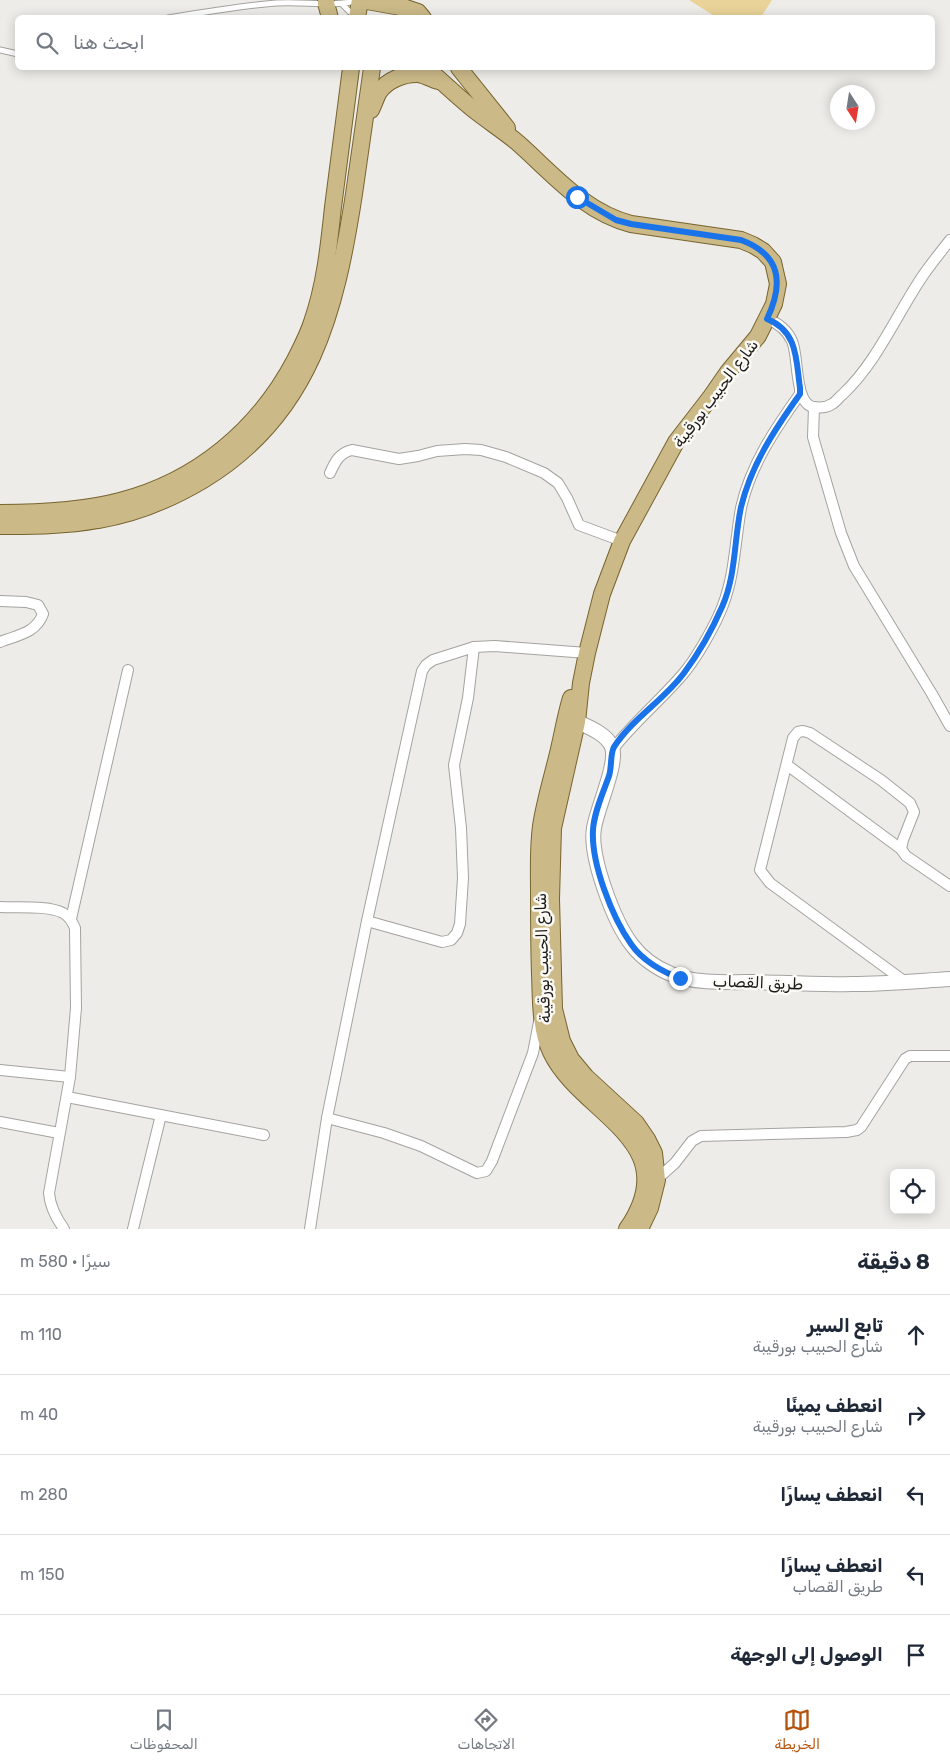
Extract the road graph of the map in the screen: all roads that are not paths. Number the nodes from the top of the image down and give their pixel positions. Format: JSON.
{"nodes":[{"id":1,"x":360,"y":0,"type":"edge"},
{"id":2,"x":421,"y":0,"type":"edge"},
{"id":3,"x":331,"y":6,"type":"edge"},
{"id":4,"x":380,"y":7,"type":"edge"},
{"id":5,"x":187,"y":15,"type":"edge"},
{"id":6,"x":350,"y":15,"type":"edge"},
{"id":7,"x":358,"y":15,"type":"edge"},
{"id":8,"x":420,"y":15,"type":"edge"},
{"id":9,"x":427,"y":15,"type":"edge"},
{"id":10,"x":0,"y":50,"type":"edge"},
{"id":11,"x":15,"y":53,"type":"edge"},
{"id":12,"x":340,"y":70,"type":"edge"},
{"id":13,"x":350,"y":70,"type":"edge"},
{"id":14,"x":372,"y":70,"type":"edge"},
{"id":15,"x":428,"y":70,"type":"edge"},
{"id":16,"x":461,"y":70,"type":"edge"},
{"id":17,"x":446,"y":84,"type":"junction"},
{"id":18,"x":364,"y":128,"type":"junction"},
{"id":19,"x":517,"y":142,"type":"junction"},
{"id":20,"x":950,"y":240,"type":"edge"},
{"id":21,"x":329,"y":241,"type":"junction"},
{"id":22,"x":767,"y":319,"type":"junction"},
{"id":23,"x":800,"y":388,"type":"junction"},
{"id":24,"x":814,"y":407,"type":"junction"},
{"id":25,"x":330,"y":473,"type":"dead end"},
{"id":26,"x":0,"y":513,"type":"edge"},
{"id":27,"x":0,"y":526,"type":"edge"},
{"id":28,"x":622,"y":541,"type":"junction"},
{"id":29,"x":0,"y":601,"type":"edge"},
{"id":30,"x":0,"y":642,"type":"edge"},
{"id":31,"x":474,"y":647,"type":"junction"},
{"id":32,"x":587,"y":653,"type":"junction"},
{"id":33,"x":128,"y":670,"type":"dead end"},
{"id":34,"x":571,"y":719,"type":"junction"},
{"id":35,"x":950,"y":726,"type":"edge"},
{"id":36,"x":613,"y":749,"type":"junction"},
{"id":37,"x":787,"y":764,"type":"junction"},
{"id":38,"x":901,"y":849,"type":"junction"},
{"id":39,"x":950,"y":886,"type":"edge"},
{"id":40,"x":0,"y":907,"type":"edge"},
{"id":41,"x":71,"y":919,"type":"junction"},
{"id":42,"x":367,"y":921,"type":"junction"},
{"id":43,"x":950,"y":979,"type":"edge"},
{"id":44,"x":904,"y":981,"type":"junction"},
{"id":45,"x":542,"y":1008,"type":"junction"},
{"id":46,"x":950,"y":1056,"type":"edge"},
{"id":47,"x":0,"y":1070,"type":"edge"},
{"id":48,"x":70,"y":1077,"type":"junction"},
{"id":49,"x":66,"y":1097,"type":"junction"},
{"id":50,"x":161,"y":1115,"type":"junction"},
{"id":51,"x":327,"y":1118,"type":"junction"},
{"id":52,"x":0,"y":1122,"type":"edge"},
{"id":53,"x":59,"y":1133,"type":"junction"},
{"id":54,"x":264,"y":1135,"type":"dead end"},
{"id":55,"x":651,"y":1184,"type":"junction"},
{"id":56,"x":64,"y":1229,"type":"edge"},
{"id":57,"x":133,"y":1229,"type":"edge"},
{"id":58,"x":310,"y":1229,"type":"edge"},
{"id":59,"x":627,"y":1229,"type":"edge"},
{"id":60,"x":640,"y":1229,"type":"edge"}],
"edges":[{"from":1,"to":3,"type":"lane"},
{"from":1,"to":4,"type":"main road"},
{"from":1,"to":7,"type":"main road"},
{"from":2,"to":9,"type":"main road"},
{"from":3,"to":5,"type":"lane"},
{"from":3,"to":6,"type":"lane"},
{"from":4,"to":8,"type":"main road"},
{"from":10,"to":11,"type":"lane"},
{"from":12,"to":21,"type":"main road"},
{"from":13,"to":21,"type":"main road"},
{"from":14,"to":18,"type":"main road"},
{"from":15,"to":17,"type":"main road","name":"شارع الحبيب بورقيبة"},
{"from":16,"to":19,"type":"main road","name":"شارع الحبيب بورقيبة"},
{"from":17,"to":18,"type":"main road"},
{"from":17,"to":19,"type":"main road","name":"شارع الحبيب بورقيبة"},
{"from":18,"to":27,"type":"main road"},
{"from":19,"to":22,"type":"main road","name":"شارع الحبيب بورقيبة"},
{"from":20,"to":24,"type":"street"},
{"from":21,"to":26,"type":"main road"},
{"from":22,"to":23,"type":"street"},
{"from":22,"to":28,"type":"main road","name":"شارع الحبيب بورقيبة"},
{"from":23,"to":24,"type":"street"},
{"from":23,"to":36,"type":"street"},
{"from":24,"to":35,"type":"street"},
{"from":25,"to":28,"type":"street"},
{"from":28,"to":32,"type":"main road","name":"شارع الحبيب بورقيبة"},
{"from":29,"to":30,"type":"street"},
{"from":31,"to":32,"type":"street"},
{"from":31,"to":42,"type":"street"},
{"from":31,"to":42,"type":"street"},
{"from":32,"to":34,"type":"main road","name":"شارع الحبيب بورقيبة"},
{"from":33,"to":41,"type":"street"},
{"from":34,"to":36,"type":"main road"},
{"from":34,"to":45,"type":"main road","name":"شارع الحبيب بورقيبة"},
{"from":34,"to":55,"type":"main road","name":"شارع الحبيب بورقيبة"},
{"from":36,"to":44,"type":"main road","name":"طريق القصاب"},
{"from":37,"to":38,"type":"street"},
{"from":37,"to":38,"type":"street"},
{"from":37,"to":44,"type":"street"},
{"from":38,"to":39,"type":"street"},
{"from":40,"to":41,"type":"street"},
{"from":41,"to":48,"type":"street"},
{"from":42,"to":51,"type":"street"},
{"from":43,"to":44,"type":"main road","name":"طريق القصاب"},
{"from":45,"to":51,"type":"street"},
{"from":45,"to":55,"type":"main road","name":"شارع الحبيب بورقيبة"},
{"from":46,"to":55,"type":"street"},
{"from":47,"to":48,"type":"street"},
{"from":48,"to":49,"type":"street"},
{"from":49,"to":50,"type":"street"},
{"from":49,"to":53,"type":"street"},
{"from":50,"to":54,"type":"street"},
{"from":50,"to":57,"type":"street"},
{"from":51,"to":58,"type":"street"},
{"from":52,"to":53,"type":"street"},
{"from":53,"to":56,"type":"street"},
{"from":55,"to":59,"type":"main road","name":"شارع الحبيب بورقيبة"},
{"from":55,"to":60,"type":"main road","name":"شارع الحبيب بورقيبة"}]}
